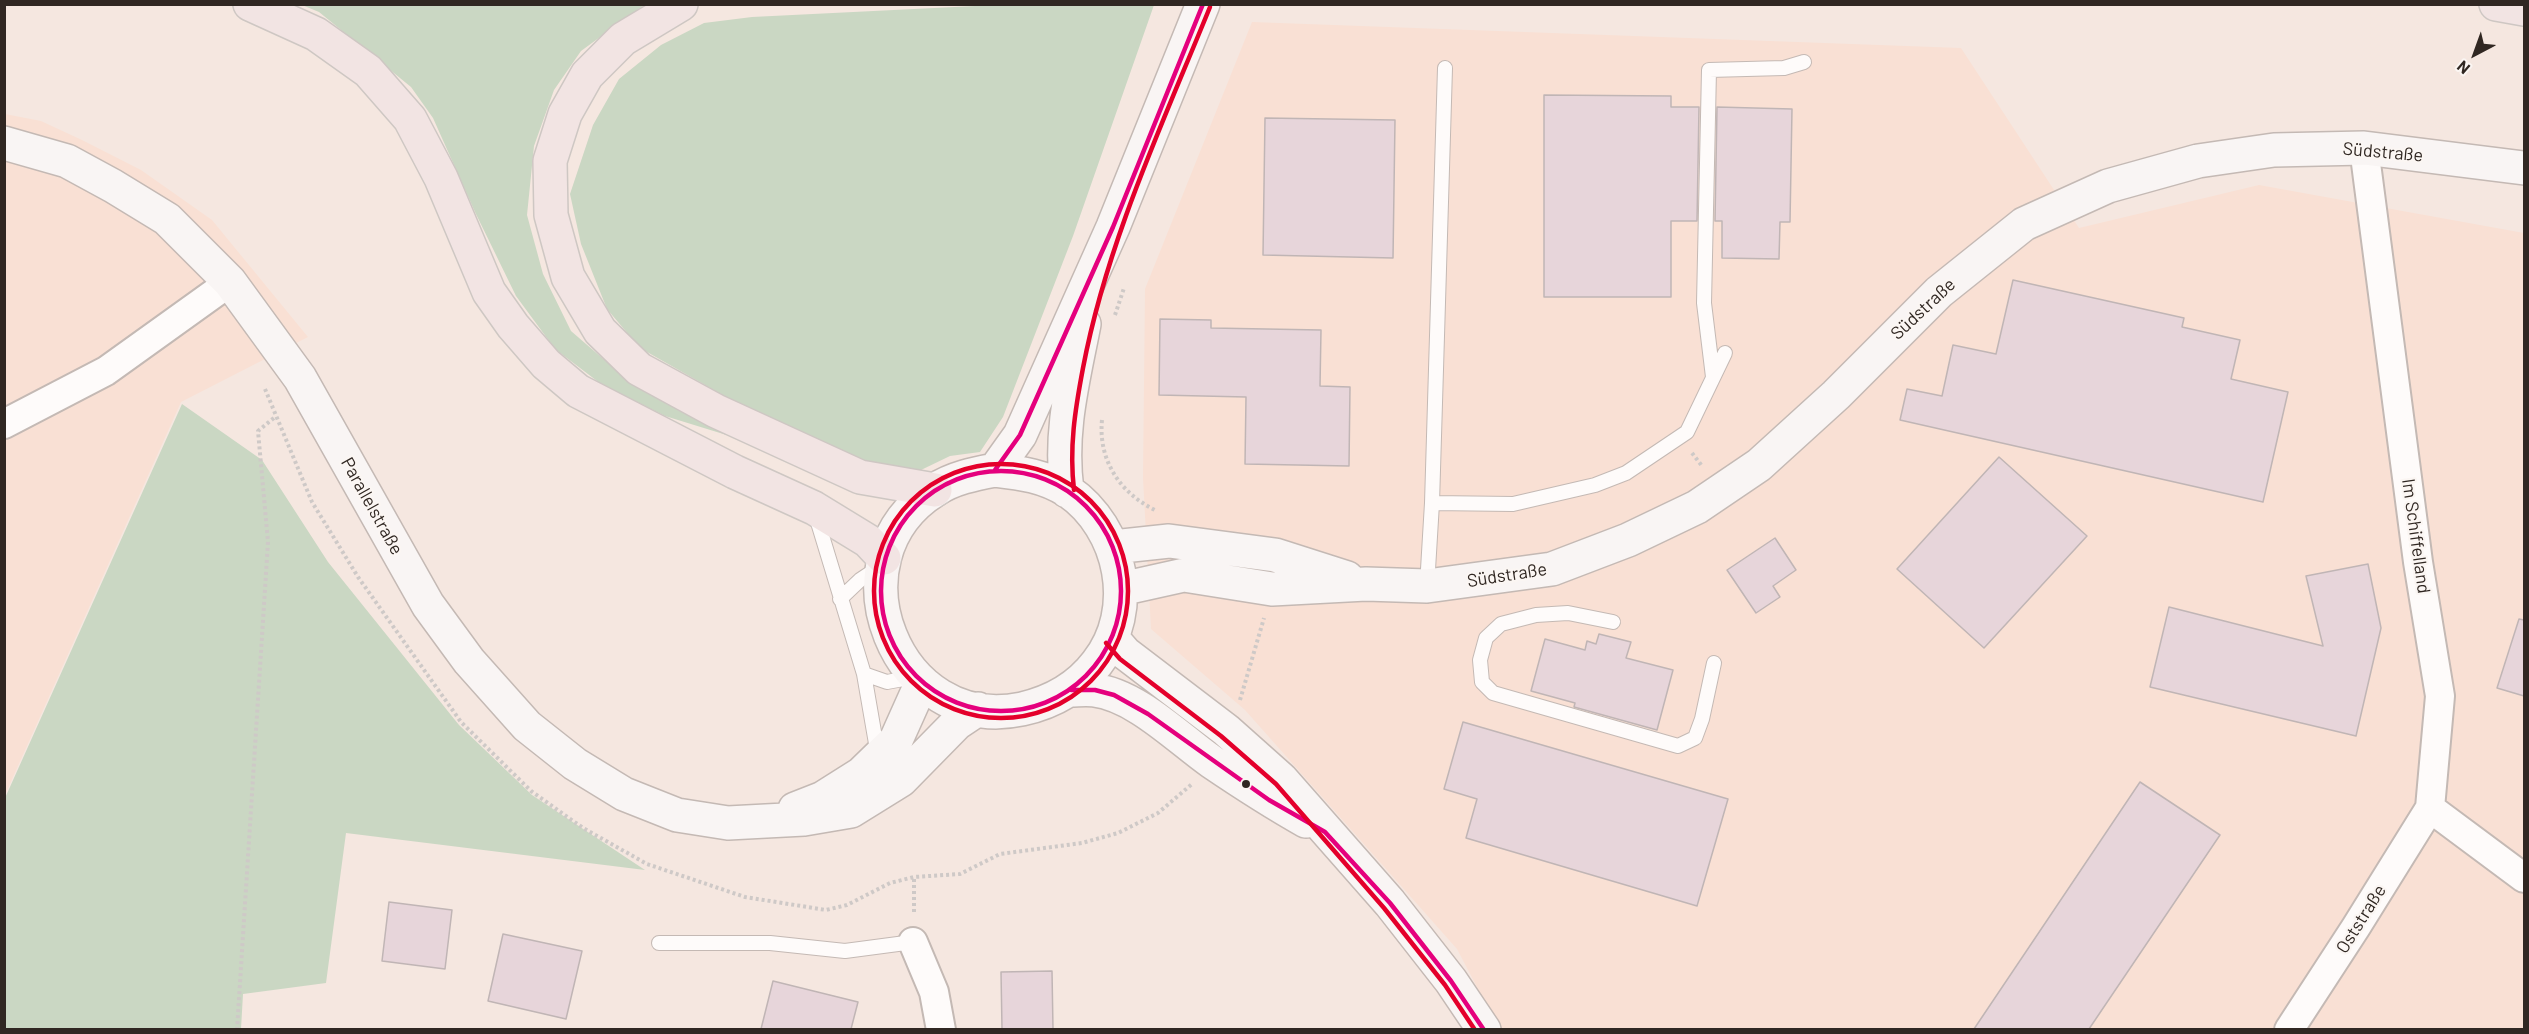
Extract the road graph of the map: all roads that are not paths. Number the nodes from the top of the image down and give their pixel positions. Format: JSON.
{"nodes":[{"id":1,"x":250,"y":4,"type":"edge"},
{"id":2,"x":681,"y":4,"type":"edge"},
{"id":3,"x":2496,"y":4,"type":"edge"},
{"id":4,"x":2524,"y":9,"type":"edge"},
{"id":5,"x":1199,"y":15,"type":"edge"},
{"id":6,"x":1804,"y":62,"type":"dead end"},
{"id":7,"x":1445,"y":68,"type":"dead end"},
{"id":8,"x":4,"y":143,"type":"edge"},
{"id":9,"x":2364,"y":148,"type":"junction"},
{"id":10,"x":2524,"y":168,"type":"edge"},
{"id":11,"x":1113,"y":227,"type":"junction"},
{"id":12,"x":230,"y":282,"type":"junction"},
{"id":13,"x":1725,"y":353,"type":"dead end"},
{"id":14,"x":1713,"y":377,"type":"junction"},
{"id":15,"x":4,"y":424,"type":"edge"},
{"id":16,"x":995,"y":470,"type":"junction"},
{"id":17,"x":934,"y":490,"type":"junction"},
{"id":18,"x":1068,"y":491,"type":"junction"},
{"id":19,"x":1432,"y":503,"type":"junction"},
{"id":20,"x":814,"y":508,"type":"junction"},
{"id":21,"x":1113,"y":547,"type":"junction"},
{"id":22,"x":883,"y":562,"type":"junction"},
{"id":23,"x":1366,"y":584,"type":"junction"},
{"id":24,"x":1427,"y":586,"type":"junction"},
{"id":25,"x":1121,"y":588,"type":"junction"},
{"id":26,"x":840,"y":599,"type":"junction"},
{"id":27,"x":1613,"y":622,"type":"dead end"},
{"id":28,"x":1112,"y":638,"type":"junction"},
{"id":29,"x":1714,"y":663,"type":"dead end"},
{"id":30,"x":864,"y":674,"type":"junction"},
{"id":31,"x":920,"y":679,"type":"junction"},
{"id":32,"x":1071,"y":690,"type":"junction"},
{"id":33,"x":978,"y":710,"type":"junction"},
{"id":34,"x":879,"y":757,"type":"junction"},
{"id":35,"x":2430,"y":808,"type":"junction"},
{"id":36,"x":766,"y":821,"type":"junction"},
{"id":37,"x":1326,"y":832,"type":"junction"},
{"id":38,"x":2524,"y":878,"type":"edge"},
{"id":39,"x":913,"y":942,"type":"joint"},
{"id":40,"x":659,"y":943,"type":"dead end"},
{"id":41,"x":941,"y":1029,"type":"edge"},
{"id":42,"x":1484,"y":1029,"type":"edge"},
{"id":43,"x":2289,"y":1029,"type":"edge"}],
"edges":[{"from":1,"to":20,"type":"highway"},
{"from":2,"to":17,"type":"highway"},
{"from":3,"to":4,"type":"highway"},
{"from":5,"to":11,"type":"street"},
{"from":6,"to":14,"type":"lane"},
{"from":7,"to":19,"type":"lane"},
{"from":8,"to":12,"type":"street","name":"Parallelstraße"},
{"from":9,"to":10,"type":"street","name":"Südstraße"},
{"from":9,"to":24,"type":"street","name":"Südstraße"},
{"from":9,"to":35,"type":"street","name":"Im Schiffelland"},
{"from":11,"to":16,"type":"street"},
{"from":11,"to":18,"type":"street"},
{"from":12,"to":15,"type":"street"},
{"from":12,"to":36,"type":"street","name":"Parallelstraße"},
{"from":13,"to":14,"type":"lane"},
{"from":14,"to":19,"type":"lane"},
{"from":16,"to":17,"type":"street"},
{"from":16,"to":18,"type":"street"},
{"from":17,"to":22,"type":"street"},
{"from":18,"to":21,"type":"street"},
{"from":19,"to":24,"type":"lane"},
{"from":20,"to":22,"type":"highway"},
{"from":20,"to":26,"type":"lane"},
{"from":21,"to":23,"type":"street","name":"Südstraße"},
{"from":21,"to":25,"type":"street"},
{"from":22,"to":26,"type":"lane"},
{"from":22,"to":31,"type":"street"},
{"from":23,"to":24,"type":"street","name":"Südstraße"},
{"from":23,"to":25,"type":"street","name":"Südstraße"},
{"from":25,"to":28,"type":"street"},
{"from":26,"to":30,"type":"lane"},
{"from":27,"to":29,"type":"lane"},
{"from":28,"to":32,"type":"street"},
{"from":28,"to":37,"type":"street"},
{"from":30,"to":31,"type":"lane"},
{"from":30,"to":34,"type":"lane"},
{"from":31,"to":33,"type":"street"},
{"from":31,"to":34,"type":"street","name":"Parallelstraße"},
{"from":32,"to":33,"type":"street"},
{"from":32,"to":37,"type":"street"},
{"from":33,"to":36,"type":"street","name":"Parallelstraße"},
{"from":34,"to":36,"type":"street","name":"Parallelstraße"},
{"from":35,"to":38,"type":"street"},
{"from":35,"to":43,"type":"street","name":"Oststraße"},
{"from":37,"to":42,"type":"street"},
{"from":39,"to":40,"type":"lane"},
{"from":39,"to":41,"type":"street"}]}
